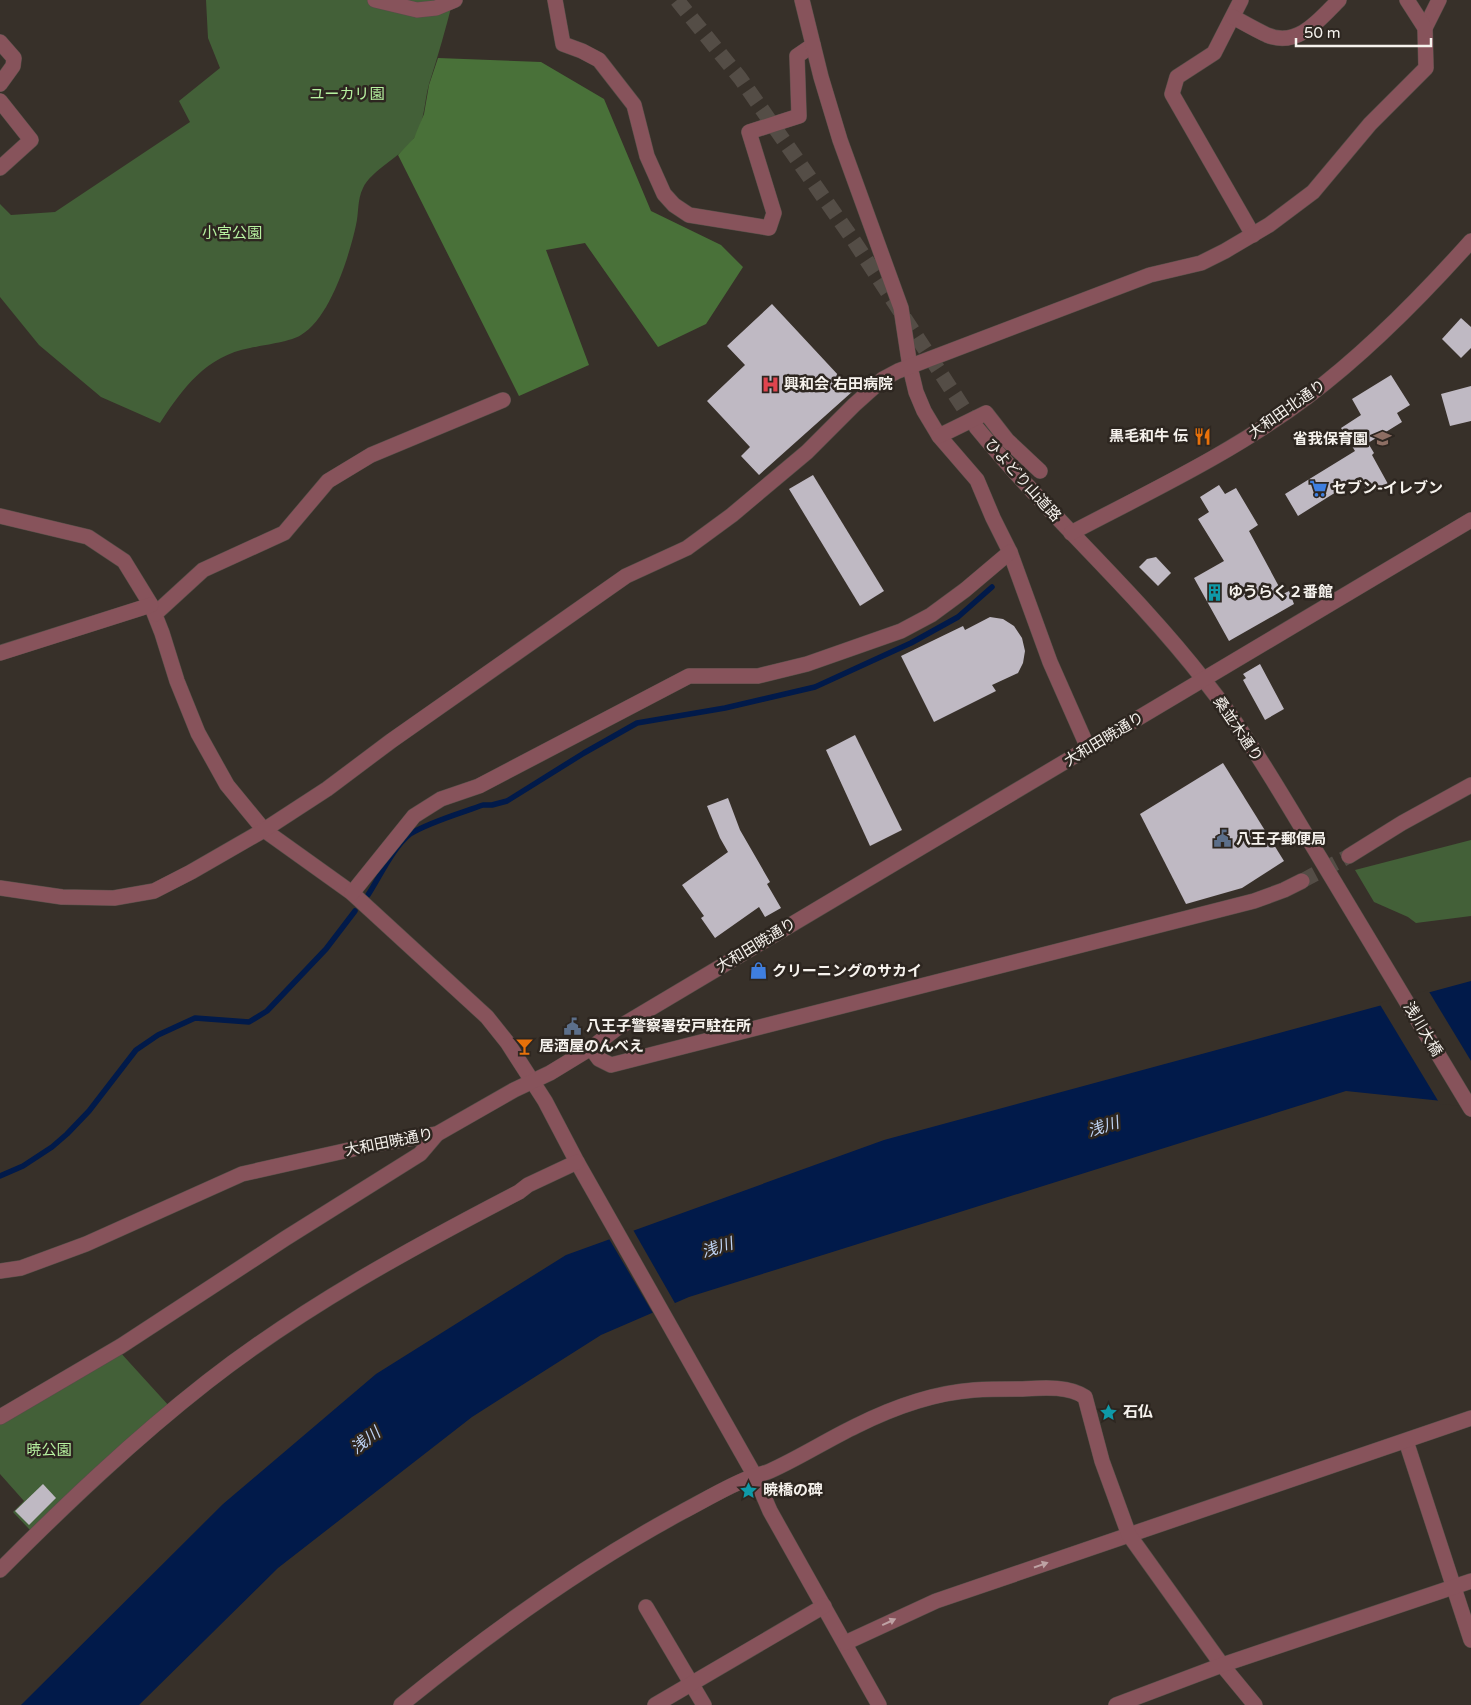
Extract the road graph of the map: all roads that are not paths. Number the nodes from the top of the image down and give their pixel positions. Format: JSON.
{"nodes":[{"id":1,"x":375,"y":0,"type":"edge"},
{"id":2,"x":455,"y":0,"type":"edge"},
{"id":3,"x":555,"y":0,"type":"edge"},
{"id":4,"x":802,"y":0,"type":"edge"},
{"id":5,"x":1241,"y":0,"type":"edge"},
{"id":6,"x":1339,"y":0,"type":"edge"},
{"id":7,"x":1407,"y":0,"type":"edge"},
{"id":8,"x":1439,"y":0,"type":"edge"},
{"id":9,"x":1233,"y":17,"type":"junction"},
{"id":10,"x":1425,"y":28,"type":"junction"},
{"id":11,"x":0,"y":42,"type":"edge"},
{"id":12,"x":813,"y":46,"type":"junction"},
{"id":13,"x":0,"y":84,"type":"edge"},
{"id":14,"x":0,"y":101,"type":"edge"},
{"id":15,"x":0,"y":168,"type":"edge"},
{"id":16,"x":1253,"y":235,"type":"junction"},
{"id":17,"x":1471,"y":241,"type":"edge"},
{"id":18,"x":910,"y":367,"type":"junction"},
{"id":19,"x":503,"y":400,"type":"dead end"},
{"id":20,"x":976,"y":427,"type":"tunnel mouth"},
{"id":21,"x":940,"y":436,"type":"junction"},
{"id":22,"x":1040,"y":471,"type":"dead end"},
{"id":23,"x":1,"y":517,"type":"edge"},
{"id":24,"x":1471,"y":520,"type":"edge"},
{"id":25,"x":1071,"y":533,"type":"junction"},
{"id":26,"x":1010,"y":552,"type":"junction"},
{"id":27,"x":153,"y":610,"type":"junction"},
{"id":28,"x":0,"y":653,"type":"edge"},
{"id":29,"x":1204,"y":680,"type":"junction"},
{"id":30,"x":1088,"y":748,"type":"junction"},
{"id":31,"x":1471,"y":785,"type":"edge"},
{"id":32,"x":264,"y":830,"type":"junction"},
{"id":33,"x":1349,"y":856,"type":"tunnel mouth"},
{"id":34,"x":1302,"y":881,"type":"tunnel mouth"},
{"id":35,"x":0,"y":888,"type":"edge"},
{"id":36,"x":352,"y":893,"type":"junction"},
{"id":37,"x":1374,"y":949,"type":"joint"},
{"id":38,"x":591,"y":1048,"type":"junction"},
{"id":39,"x":532,"y":1082,"type":"junction"},
{"id":40,"x":1471,"y":1108,"type":"edge"},
{"id":41,"x":437,"y":1134,"type":"junction"},
{"id":42,"x":581,"y":1169,"type":"junction"},
{"id":43,"x":0,"y":1271,"type":"edge"},
{"id":44,"x":0,"y":1417,"type":"edge"},
{"id":45,"x":1471,"y":1418,"type":"edge"},
{"id":46,"x":1406,"y":1441,"type":"junction"},
{"id":47,"x":752,"y":1469,"type":"junction"},
{"id":48,"x":1129,"y":1535,"type":"junction"},
{"id":49,"x":0,"y":1570,"type":"edge"},
{"id":50,"x":1471,"y":1581,"type":"edge"},
{"id":51,"x":1453,"y":1587,"type":"junction"},
{"id":52,"x":824,"y":1606,"type":"junction"},
{"id":53,"x":646,"y":1607,"type":"dead end"},
{"id":54,"x":1471,"y":1640,"type":"edge"},
{"id":55,"x":845,"y":1643,"type":"junction"},
{"id":56,"x":1222,"y":1665,"type":"junction"},
{"id":57,"x":691,"y":1684,"type":"junction"},
{"id":58,"x":1143,"y":1701,"type":"edge"},
{"id":59,"x":401,"y":1705,"type":"edge"},
{"id":60,"x":655,"y":1705,"type":"edge"},
{"id":61,"x":704,"y":1705,"type":"edge"},
{"id":62,"x":879,"y":1705,"type":"edge"},
{"id":63,"x":1116,"y":1705,"type":"edge"},
{"id":64,"x":1255,"y":1705,"type":"edge"}],
"edges":[{"from":1,"to":2,"type":"street"},
{"from":3,"to":12,"type":"street"},
{"from":4,"to":12,"type":"street"},
{"from":5,"to":9,"type":"street"},
{"from":6,"to":9,"type":"street"},
{"from":7,"to":10,"type":"street"},
{"from":8,"to":10,"type":"street"},
{"from":9,"to":16,"type":"street"},
{"from":10,"to":16,"type":"street"},
{"from":11,"to":13,"type":"street"},
{"from":12,"to":18,"type":"street"},
{"from":14,"to":15,"type":"street"},
{"from":16,"to":18,"type":"street"},
{"from":17,"to":25,"type":"street","name":"大和田北通り"},
{"from":18,"to":21,"type":"street"},
{"from":18,"to":32,"type":"street"},
{"from":19,"to":27,"type":"street"},
{"from":20,"to":25,"type":"street","name":"ひよどり山道路"},
{"from":21,"to":22,"type":"street"},
{"from":21,"to":26,"type":"street"},
{"from":23,"to":27,"type":"street"},
{"from":24,"to":29,"type":"street","name":"大和田暁通り"},
{"from":25,"to":29,"type":"street","name":"桑並木通り"},
{"from":26,"to":30,"type":"street"},
{"from":26,"to":36,"type":"street"},
{"from":27,"to":28,"type":"street"},
{"from":27,"to":32,"type":"street"},
{"from":29,"to":30,"type":"street","name":"大和田暁通り"},
{"from":29,"to":37,"type":"street","name":"桑並木通り"},
{"from":30,"to":38,"type":"street","name":"大和田暁通り"},
{"from":31,"to":33,"type":"street"},
{"from":32,"to":35,"type":"street"},
{"from":32,"to":36,"type":"street"},
{"from":34,"to":38,"type":"street"},
{"from":36,"to":39,"type":"street"},
{"from":37,"to":40,"type":"street","name":"浅川大橋"},
{"from":38,"to":39,"type":"street","name":"大和田暁通り"},
{"from":39,"to":41,"type":"street","name":"大和田暁通り"},
{"from":39,"to":42,"type":"street"},
{"from":41,"to":43,"type":"street","name":"大和田暁通り"},
{"from":41,"to":44,"type":"street"},
{"from":42,"to":47,"type":"street"},
{"from":42,"to":49,"type":"street"},
{"from":45,"to":46,"type":"street"},
{"from":46,"to":48,"type":"street"},
{"from":46,"to":51,"type":"street"},
{"from":47,"to":48,"type":"street"},
{"from":47,"to":52,"type":"street"},
{"from":47,"to":59,"type":"street"},
{"from":55,"to":48,"type":"street","one_way":true},
{"from":48,"to":56,"type":"street"},
{"from":50,"to":51,"type":"street"},
{"from":51,"to":54,"type":"street"},
{"from":51,"to":56,"type":"street"},
{"from":52,"to":55,"type":"street"},
{"from":52,"to":57,"type":"street"},
{"from":53,"to":57,"type":"street"},
{"from":55,"to":62,"type":"street"},
{"from":56,"to":58,"type":"street"},
{"from":56,"to":64,"type":"street"},
{"from":57,"to":60,"type":"street"},
{"from":57,"to":61,"type":"street"},
{"from":58,"to":63,"type":"street"}]}
